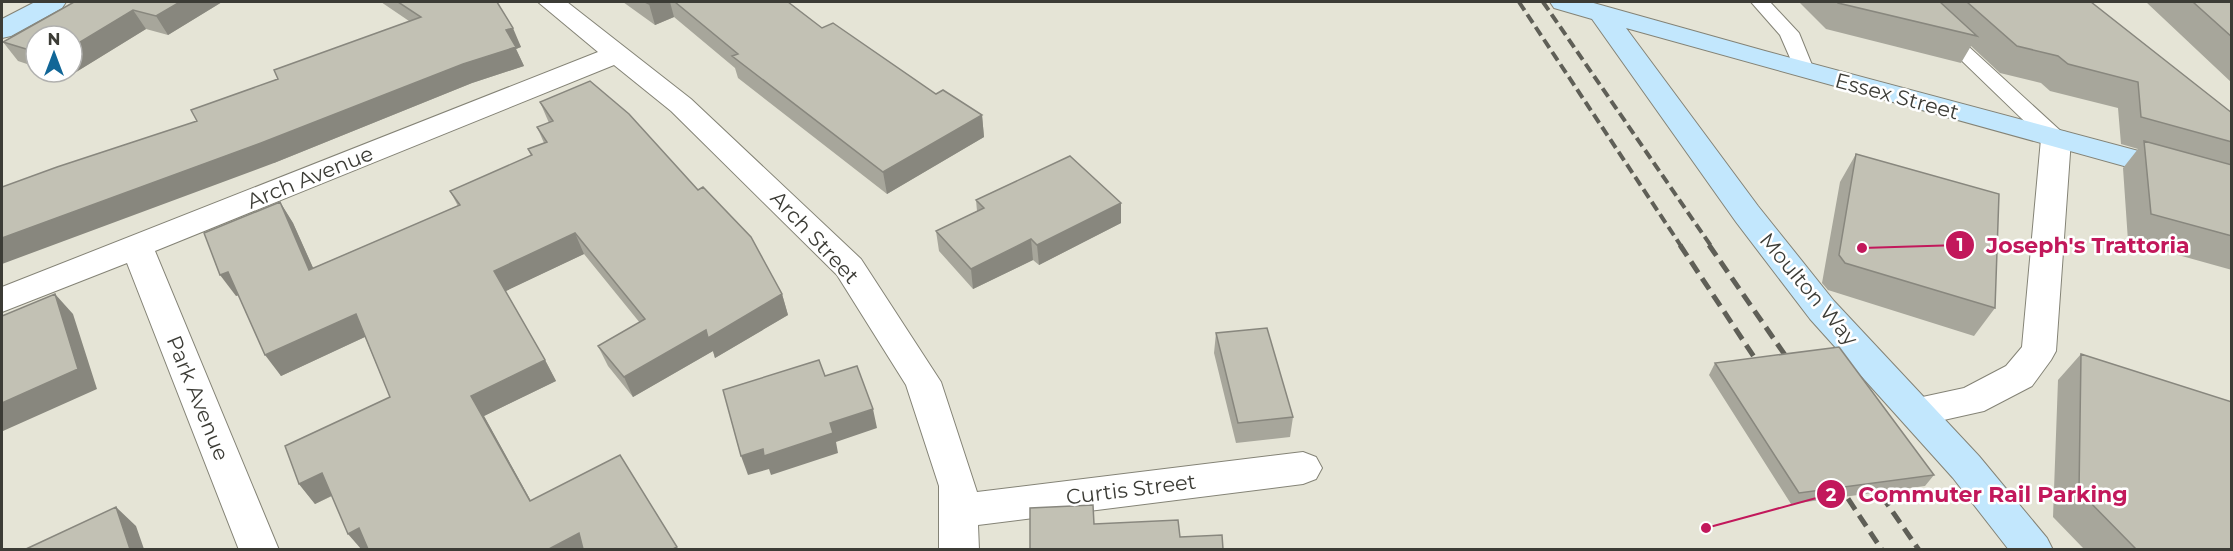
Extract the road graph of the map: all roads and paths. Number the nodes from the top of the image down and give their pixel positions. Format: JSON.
{"nodes":[{"id":1,"x":53,"y":2,"type":"edge"},
{"id":2,"x":551,"y":2,"type":"edge"},
{"id":3,"x":1563,"y":2,"type":"edge"},
{"id":4,"x":1760,"y":2,"type":"edge"},
{"id":5,"x":1910,"y":2,"type":"edge"},
{"id":6,"x":1602,"y":14,"type":"junction"},
{"id":7,"x":2,"y":30,"type":"edge"},
{"id":8,"x":618,"y":54,"type":"junction"},
{"id":9,"x":1804,"y":70,"type":"junction"},
{"id":10,"x":2056,"y":139,"type":"junction"},
{"id":11,"x":2232,"y":186,"type":"edge"},
{"id":12,"x":137,"y":246,"type":"junction"},
{"id":13,"x":2,"y":300,"type":"edge"},
{"id":14,"x":1917,"y":411,"type":"junction"},
{"id":15,"x":1303,"y":468,"type":"dead end"},
{"id":16,"x":959,"y":511,"type":"junction"},
{"id":17,"x":259,"y":549,"type":"edge"},
{"id":18,"x":959,"y":549,"type":"edge"},
{"id":19,"x":2033,"y":549,"type":"edge"}],
"edges":[{"from":1,"to":7,"type":"main road"},
{"from":2,"to":8,"type":"street","name":"Arch Street"},
{"from":3,"to":6,"type":"main road","name":"Essex Street"},
{"from":4,"to":9,"type":"lane"},
{"from":5,"to":10,"type":"lane"},
{"from":6,"to":9,"type":"main road","name":"Essex Street"},
{"from":6,"to":14,"type":"main road","name":"Moulton Way"},
{"from":8,"to":12,"type":"street","name":"Arch Avenue"},
{"from":8,"to":16,"type":"street","name":"Arch Street"},
{"from":9,"to":10,"type":"main road","name":"Essex Street"},
{"from":10,"to":11,"type":"main road","name":"Essex Street"},
{"from":10,"to":14,"type":"street"},
{"from":12,"to":13,"type":"street","name":"Arch Avenue"},
{"from":12,"to":17,"type":"street","name":"Park Avenue"},
{"from":14,"to":19,"type":"main road","name":"Moulton Way"},
{"from":15,"to":16,"type":"street","name":"Curtis Street"},
{"from":16,"to":18,"type":"street","name":"Arch Street"}]}
